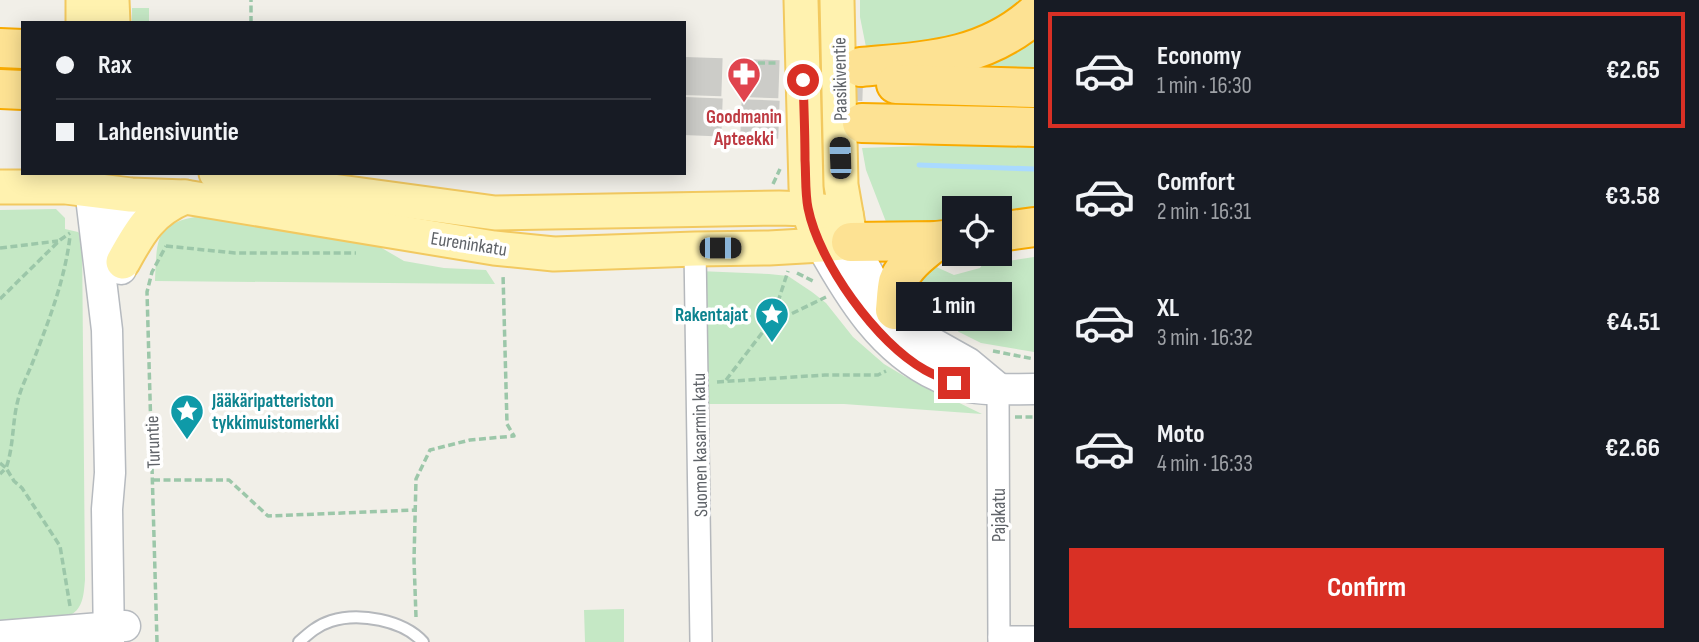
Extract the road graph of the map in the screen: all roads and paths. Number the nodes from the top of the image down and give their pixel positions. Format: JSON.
{"nodes":[{"id":1,"x":251,"y":0,"type":"edge"},
{"id":2,"x":801,"y":0,"type":"edge"},
{"id":3,"x":837,"y":0,"type":"edge"},
{"id":4,"x":108,"y":6,"type":"edge"},
{"id":5,"x":1034,"y":15,"type":"edge"},
{"id":6,"x":86,"y":21,"type":"edge"},
{"id":7,"x":251,"y":21,"type":"edge"},
{"id":8,"x":0,"y":48,"type":"edge"},
{"id":9,"x":21,"y":49,"type":"edge"},
{"id":10,"x":758,"y":63,"type":"dead end"},
{"id":11,"x":781,"y":63,"type":"dead end"},
{"id":12,"x":1034,"y":88,"type":"edge"},
{"id":13,"x":0,"y":89,"type":"edge"},
{"id":14,"x":21,"y":90,"type":"edge"},
{"id":15,"x":862,"y":123,"type":"tunnel mouth"},
{"id":16,"x":1034,"y":127,"type":"edge"},
{"id":17,"x":229,"y":175,"type":"edge"},
{"id":18,"x":106,"y":181,"type":"edge"},
{"id":19,"x":0,"y":187,"type":"edge"},
{"id":20,"x":185,"y":197,"type":"junction"},
{"id":21,"x":808,"y":209,"type":"junction"},
{"id":22,"x":72,"y":226,"type":"dead end"},
{"id":23,"x":1034,"y":227,"type":"edge"},
{"id":24,"x":1012,"y":230,"type":"edge"},
{"id":25,"x":70,"y":233,"type":"junction"},
{"id":26,"x":839,"y":234,"type":"junction"},
{"id":27,"x":60,"y":240,"type":"junction"},
{"id":28,"x":942,"y":240,"type":"edge"},
{"id":29,"x":942,"y":242,"type":"edge"},
{"id":30,"x":166,"y":246,"type":"dead end"},
{"id":31,"x":0,"y":248,"type":"edge"},
{"id":32,"x":695,"y":249,"type":"junction"},
{"id":33,"x":123,"y":262,"type":"junction"},
{"id":34,"x":788,"y":271,"type":"dead end"},
{"id":35,"x":503,"y":275,"type":"dead end"},
{"id":36,"x":831,"y":294,"type":"dead end"},
{"id":37,"x":0,"y":299,"type":"edge"},
{"id":38,"x":895,"y":310,"type":"junction"},
{"id":39,"x":772,"y":320,"type":"junction"},
{"id":40,"x":107,"y":330,"type":"junction"},
{"id":41,"x":987,"y":350,"type":"dead end"},
{"id":42,"x":1034,"y":359,"type":"edge"},
{"id":43,"x":892,"y":365,"type":"dead end"},
{"id":44,"x":726,"y":380,"type":"junction"},
{"id":45,"x":698,"y":384,"type":"junction"},
{"id":46,"x":998,"y":388,"type":"junction"},
{"id":47,"x":1034,"y":389,"type":"edge"},
{"id":48,"x":0,"y":463,"type":"edge"},
{"id":49,"x":6,"y":468,"type":"junction"},
{"id":50,"x":0,"y":474,"type":"edge"},
{"id":51,"x":153,"y":480,"type":"junction"},
{"id":52,"x":415,"y":510,"type":"junction"},
{"id":53,"x":71,"y":630,"type":"junction"},
{"id":54,"x":117,"y":635,"type":"edge"},
{"id":55,"x":0,"y":636,"type":"edge"},
{"id":56,"x":1034,"y":637,"type":"edge"},
{"id":57,"x":420,"y":638,"type":"edge"},
{"id":58,"x":999,"y":639,"type":"edge"},
{"id":59,"x":158,"y":642,"type":"edge"},
{"id":60,"x":299,"y":642,"type":"edge"},
{"id":61,"x":701,"y":642,"type":"edge"}],
"edges":[{"from":1,"to":7,"type":"path"},
{"from":2,"to":21,"type":"main road","name":"Paasikiventie"},
{"from":3,"to":26,"type":"main road","name":"Paasikiventie"},
{"from":4,"to":6,"type":"main road"},
{"from":5,"to":12,"type":"highway"},
{"from":8,"to":9,"type":"highway"},
{"from":10,"to":11,"type":"path"},
{"from":13,"to":14,"type":"highway"},
{"from":15,"to":16,"type":"highway"},
{"from":17,"to":21,"type":"main road","name":"Eureninkatu"},
{"from":18,"to":19,"type":"main road","name":"Eureninkatu"},
{"from":18,"to":20,"type":"main road","name":"Eureninkatu"},
{"from":18,"to":33,"type":"main road"},
{"from":18,"to":40,"type":"main road"},
{"from":20,"to":32,"type":"main road","name":"Eureninkatu"},
{"from":20,"to":33,"type":"main road"},
{"from":21,"to":26,"type":"main road","name":"Eureninkatu"},
{"from":22,"to":25,"type":"path"},
{"from":23,"to":24,"type":"highway"},
{"from":25,"to":27,"type":"path"},
{"from":25,"to":49,"type":"path"},
{"from":26,"to":28,"type":"highway"},
{"from":26,"to":32,"type":"main road","name":"Eureninkatu"},
{"from":26,"to":38,"type":"main road"},
{"from":26,"to":46,"type":"main road"},
{"from":27,"to":31,"type":"path"},
{"from":27,"to":37,"type":"path"},
{"from":29,"to":38,"type":"highway"},
{"from":30,"to":51,"type":"path","name":"Turuntie"},
{"from":32,"to":45,"type":"street","name":"Suomen kasarmin katu"},
{"from":33,"to":40,"type":"main road"},
{"from":34,"to":39,"type":"path"},
{"from":35,"to":52,"type":"path"},
{"from":36,"to":39,"type":"path"},
{"from":38,"to":46,"type":"main road"},
{"from":39,"to":44,"type":"path"},
{"from":40,"to":54,"type":"main road"},
{"from":41,"to":42,"type":"path"},
{"from":43,"to":44,"type":"path"},
{"from":44,"to":45,"type":"path"},
{"from":45,"to":61,"type":"street","name":"Suomen kasarmin katu"},
{"from":46,"to":47,"type":"main road"},
{"from":46,"to":58,"type":"street","name":"Pajakatu"},
{"from":48,"to":49,"type":"path"},
{"from":49,"to":50,"type":"path"},
{"from":49,"to":53,"type":"path"},
{"from":51,"to":52,"type":"path"},
{"from":51,"to":59,"type":"path","name":"Turuntie"},
{"from":52,"to":57,"type":"path"},
{"from":53,"to":54,"type":"main road"},
{"from":53,"to":55,"type":"main road"},
{"from":56,"to":58,"type":"street"},
{"from":57,"to":60,"type":"lane"}]}
